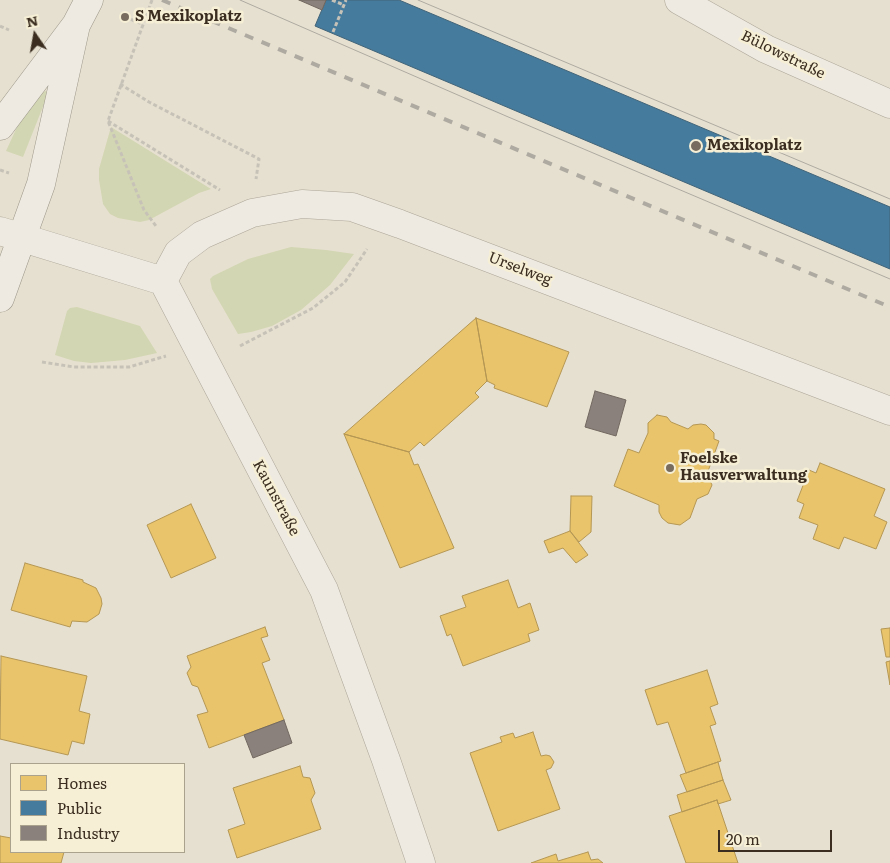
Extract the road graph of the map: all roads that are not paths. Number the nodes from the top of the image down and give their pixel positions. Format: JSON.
{"nodes":[{"id":1,"x":90,"y":0,"type":"edge"},
{"id":2,"x":679,"y":0,"type":"edge"},
{"id":3,"x":76,"y":25,"type":"junction"},
{"id":4,"x":890,"y":104,"type":"edge"},
{"id":5,"x":0,"y":126,"type":"edge"},
{"id":6,"x":11,"y":234,"type":"edge"},
{"id":7,"x":162,"y":280,"type":"junction"},
{"id":8,"x":0,"y":298,"type":"edge"},
{"id":9,"x":890,"y":411,"type":"edge"},
{"id":10,"x":421,"y":863,"type":"edge"}],
"edges":[{"from":1,"to":3,"type":"street"},
{"from":2,"to":4,"type":"street","name":"Bülowstraße"},
{"from":3,"to":5,"type":"street"},
{"from":3,"to":6,"type":"street"},
{"from":6,"to":7,"type":"street"},
{"from":6,"to":8,"type":"street"},
{"from":7,"to":9,"type":"street","name":"Urselweg"},
{"from":7,"to":10,"type":"street","name":"Kaunstraße"}]}
